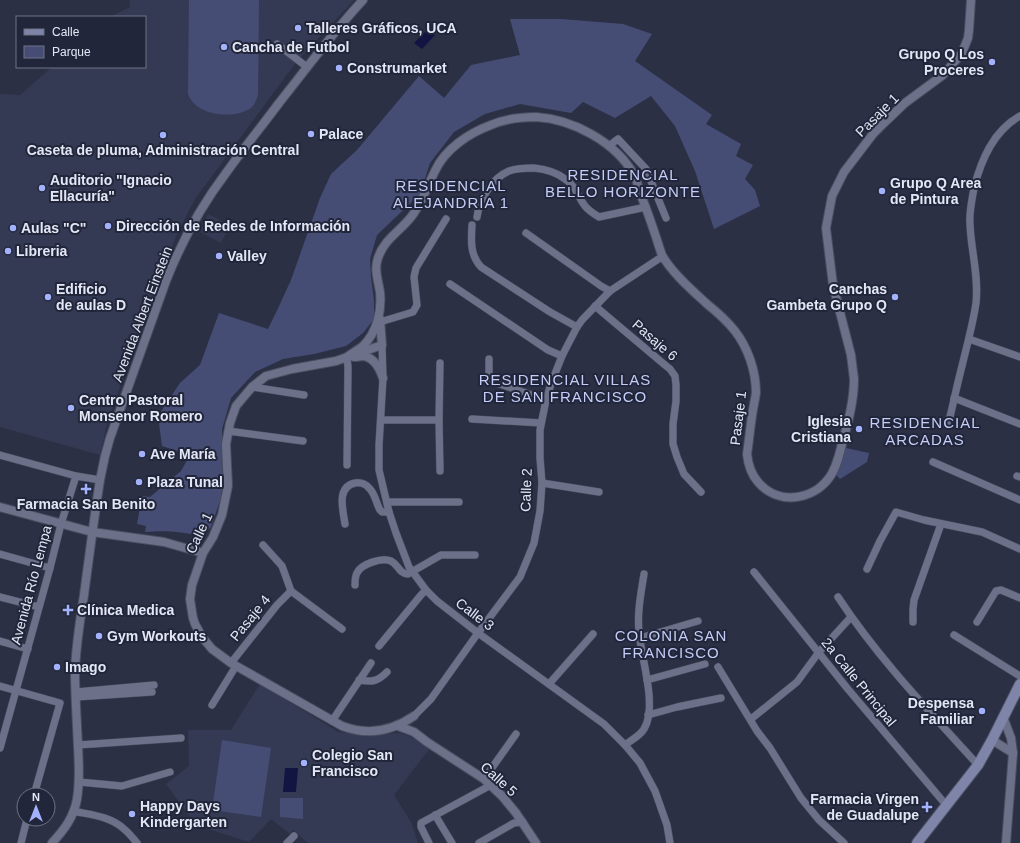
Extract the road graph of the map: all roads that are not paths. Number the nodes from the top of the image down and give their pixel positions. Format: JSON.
{"nodes":[{"id":1,"x":363,"y":0,"type":"edge"},
{"id":2,"x":971,"y":0,"type":"edge"},
{"id":3,"x":277,"y":44,"type":"dead end"},
{"id":4,"x":308,"y":67,"type":"junction"},
{"id":5,"x":1020,"y":116,"type":"edge"},
{"id":6,"x":609,"y":146,"type":"junction"},
{"id":7,"x":646,"y":207,"type":"junction"},
{"id":8,"x":477,"y":217,"type":"dead end"},
{"id":9,"x":666,"y":218,"type":"dead end"},
{"id":10,"x":446,"y":219,"type":"dead end"},
{"id":11,"x":472,"y":225,"type":"dead end"},
{"id":12,"x":526,"y":233,"type":"dead end"},
{"id":13,"x":663,"y":256,"type":"junction"},
{"id":14,"x":450,"y":284,"type":"dead end"},
{"id":15,"x":610,"y":291,"type":"junction"},
{"id":16,"x":595,"y":306,"type":"junction"},
{"id":17,"x":380,"y":319,"type":"junction"},
{"id":18,"x":577,"y":328,"type":"junction"},
{"id":19,"x":969,"y":339,"type":"junction"},
{"id":20,"x":382,"y":345,"type":"junction"},
{"id":21,"x":562,"y":356,"type":"junction"},
{"id":22,"x":347,"y":357,"type":"junction"},
{"id":23,"x":1020,"y":357,"type":"edge"},
{"id":24,"x":489,"y":359,"type":"dead end"},
{"id":25,"x":440,"y":362,"type":"dead end"},
{"id":26,"x":383,"y":378,"type":"junction"},
{"id":27,"x":252,"y":387,"type":"junction"},
{"id":28,"x":304,"y":395,"type":"dead end"},
{"id":29,"x":954,"y":398,"type":"junction"},
{"id":30,"x":546,"y":400,"type":"junction"},
{"id":31,"x":472,"y":419,"type":"dead end"},
{"id":32,"x":381,"y":420,"type":"junction"},
{"id":33,"x":439,"y":420,"type":"junction"},
{"id":34,"x":541,"y":423,"type":"junction"},
{"id":35,"x":1020,"y":424,"type":"edge"},
{"id":36,"x":948,"y":425,"type":"dead end"},
{"id":37,"x":228,"y":431,"type":"junction"},
{"id":38,"x":303,"y":441,"type":"dead end"},
{"id":39,"x":0,"y":455,"type":"edge"},
{"id":40,"x":933,"y":462,"type":"dead end"},
{"id":41,"x":347,"y":465,"type":"dead end"},
{"id":42,"x":440,"y":471,"type":"dead end"},
{"id":43,"x":76,"y":476,"type":"junction"},
{"id":44,"x":100,"y":480,"type":"junction"},
{"id":45,"x":542,"y":483,"type":"junction"},
{"id":46,"x":598,"y":492,"type":"dead end"},
{"id":47,"x":701,"y":492,"type":"dead end"},
{"id":48,"x":1020,"y":500,"type":"edge"},
{"id":49,"x":387,"y":502,"type":"junction"},
{"id":50,"x":459,"y":502,"type":"dead end"},
{"id":51,"x":0,"y":507,"type":"edge"},
{"id":52,"x":389,"y":512,"type":"junction"},
{"id":53,"x":61,"y":524,"type":"junction"},
{"id":54,"x":346,"y":524,"type":"dead end"},
{"id":55,"x":941,"y":524,"type":"junction"},
{"id":56,"x":92,"y":532,"type":"junction"},
{"id":57,"x":263,"y":545,"type":"dead end"},
{"id":58,"x":1020,"y":549,"type":"edge"},
{"id":59,"x":203,"y":553,"type":"junction"},
{"id":60,"x":0,"y":554,"type":"edge"},
{"id":61,"x":475,"y":556,"type":"dead end"},
{"id":62,"x":50,"y":568,"type":"junction"},
{"id":63,"x":867,"y":569,"type":"dead end"},
{"id":64,"x":413,"y":571,"type":"junction"},
{"id":65,"x":754,"y":572,"type":"dead end"},
{"id":66,"x":644,"y":574,"type":"dead end"},
{"id":67,"x":355,"y":585,"type":"dead end"},
{"id":68,"x":426,"y":590,"type":"junction"},
{"id":69,"x":291,"y":591,"type":"junction"},
{"id":70,"x":0,"y":597,"type":"edge"},
{"id":71,"x":838,"y":597,"type":"dead end"},
{"id":72,"x":1020,"y":598,"type":"edge"},
{"id":73,"x":39,"y":607,"type":"junction"},
{"id":74,"x":851,"y":617,"type":"junction"},
{"id":75,"x":698,"y":621,"type":"dead end"},
{"id":76,"x":913,"y":622,"type":"dead end"},
{"id":77,"x":977,"y":622,"type":"dead end"},
{"id":78,"x":342,"y":629,"type":"dead end"},
{"id":79,"x":478,"y":633,"type":"junction"},
{"id":80,"x":593,"y":634,"type":"dead end"},
{"id":81,"x":954,"y":634,"type":"dead end"},
{"id":82,"x":640,"y":638,"type":"junction"},
{"id":83,"x":0,"y":641,"type":"edge"},
{"id":84,"x":379,"y":646,"type":"dead end"},
{"id":85,"x":28,"y":649,"type":"junction"},
{"id":86,"x":819,"y":652,"type":"junction"},
{"id":87,"x":371,"y":663,"type":"dead end"},
{"id":88,"x":233,"y":664,"type":"junction"},
{"id":89,"x":705,"y":664,"type":"dead end"},
{"id":90,"x":718,"y":667,"type":"dead end"},
{"id":91,"x":387,"y":672,"type":"dead end"},
{"id":92,"x":1020,"y":676,"type":"edge"},
{"id":93,"x":359,"y":680,"type":"junction"},
{"id":94,"x":647,"y":680,"type":"junction"},
{"id":95,"x":548,"y":684,"type":"junction"},
{"id":96,"x":1020,"y":684,"type":"edge"},
{"id":97,"x":0,"y":686,"type":"edge"},
{"id":98,"x":153,"y":689,"type":"dead end"},
{"id":99,"x":16,"y":690,"type":"junction"},
{"id":100,"x":78,"y":694,"type":"junction"},
{"id":101,"x":721,"y":698,"type":"dead end"},
{"id":102,"x":212,"y":705,"type":"dead end"},
{"id":103,"x":648,"y":715,"type":"junction"},
{"id":104,"x":414,"y":716,"type":"junction"},
{"id":105,"x":1003,"y":717,"type":"junction"},
{"id":106,"x":751,"y":719,"type":"junction"},
{"id":107,"x":332,"y":720,"type":"junction"},
{"id":108,"x":398,"y":726,"type":"junction"},
{"id":109,"x":2,"y":730,"type":"edge"},
{"id":110,"x":414,"y":732,"type":"junction"},
{"id":111,"x":516,"y":734,"type":"dead end"},
{"id":112,"x":181,"y":738,"type":"dead end"},
{"id":113,"x":992,"y":740,"type":"junction"},
{"id":114,"x":625,"y":744,"type":"junction"},
{"id":115,"x":78,"y":745,"type":"junction"},
{"id":116,"x":0,"y":748,"type":"edge"},
{"id":117,"x":1016,"y":753,"type":"edge"},
{"id":118,"x":978,"y":765,"type":"junction"},
{"id":119,"x":170,"y":772,"type":"dead end"},
{"id":120,"x":484,"y":779,"type":"junction"},
{"id":121,"x":79,"y":782,"type":"junction"},
{"id":122,"x":491,"y":785,"type":"junction"},
{"id":123,"x":36,"y":787,"type":"edge"},
{"id":124,"x":946,"y":806,"type":"junction"},
{"id":125,"x":74,"y":812,"type":"junction"},
{"id":126,"x":435,"y":815,"type":"junction"},
{"id":127,"x":523,"y":822,"type":"junction"},
{"id":128,"x":25,"y":827,"type":"edge"},
{"id":129,"x":294,"y":836,"type":"dead end"},
{"id":130,"x":21,"y":843,"type":"edge"},
{"id":131,"x":52,"y":843,"type":"edge"},
{"id":132,"x":137,"y":843,"type":"edge"},
{"id":133,"x":287,"y":843,"type":"edge"},
{"id":134,"x":429,"y":843,"type":"edge"},
{"id":135,"x":452,"y":843,"type":"edge"},
{"id":136,"x":479,"y":843,"type":"edge"},
{"id":137,"x":536,"y":843,"type":"edge"},
{"id":138,"x":670,"y":843,"type":"edge"},
{"id":139,"x":844,"y":843,"type":"edge"},
{"id":140,"x":917,"y":843,"type":"edge"},
{"id":141,"x":1006,"y":843,"type":"edge"}],
"edges":[{"from":1,"to":4,"type":"street","name":"Avenida Albert Einstein"},
{"from":2,"to":13,"type":"street","name":"Pasaje 1"},
{"from":3,"to":4,"type":"street"},
{"from":4,"to":44,"type":"street","name":"Avenida Albert Einstein"},
{"from":5,"to":19,"type":"street"},
{"from":6,"to":7,"type":"street","name":"Pasaje 1"},
{"from":6,"to":9,"type":"street"},
{"from":6,"to":17,"type":"street","name":"Pasaje 1"},
{"from":7,"to":8,"type":"street"},
{"from":7,"to":13,"type":"street","name":"Pasaje 1"},
{"from":10,"to":17,"type":"street"},
{"from":11,"to":18,"type":"street"},
{"from":12,"to":15,"type":"street"},
{"from":13,"to":15,"type":"street","name":"Calle 2"},
{"from":14,"to":21,"type":"street"},
{"from":15,"to":16,"type":"street","name":"Calle 2"},
{"from":16,"to":18,"type":"street","name":"Calle 2"},
{"from":16,"to":47,"type":"street","name":"Pasaje 6"},
{"from":17,"to":20,"type":"street"},
{"from":17,"to":22,"type":"street"},
{"from":18,"to":21,"type":"street","name":"Calle 2"},
{"from":19,"to":23,"type":"street"},
{"from":19,"to":29,"type":"street"},
{"from":20,"to":22,"type":"street","name":"Calle 1"},
{"from":20,"to":26,"type":"street","name":"Calle 3"},
{"from":21,"to":30,"type":"street","name":"Calle 2"},
{"from":22,"to":26,"type":"street"},
{"from":22,"to":27,"type":"street","name":"Calle 1"},
{"from":22,"to":41,"type":"street"},
{"from":24,"to":30,"type":"street"},
{"from":25,"to":33,"type":"street"},
{"from":26,"to":32,"type":"street","name":"Calle 3"},
{"from":27,"to":28,"type":"street"},
{"from":27,"to":37,"type":"street","name":"Calle 1"},
{"from":29,"to":35,"type":"street"},
{"from":29,"to":36,"type":"street"},
{"from":30,"to":34,"type":"street","name":"Calle 2"},
{"from":31,"to":34,"type":"street"},
{"from":32,"to":33,"type":"street"},
{"from":32,"to":49,"type":"street","name":"Calle 3"},
{"from":33,"to":42,"type":"street"},
{"from":34,"to":45,"type":"street","name":"Calle 2"},
{"from":37,"to":38,"type":"street"},
{"from":37,"to":59,"type":"street","name":"Calle 1"},
{"from":39,"to":43,"type":"street"},
{"from":40,"to":48,"type":"street"},
{"from":43,"to":44,"type":"street"},
{"from":43,"to":53,"type":"street","name":"Avenida Río Lempa"},
{"from":44,"to":56,"type":"street","name":"Avenida Albert Einstein"},
{"from":45,"to":46,"type":"street"},
{"from":45,"to":79,"type":"street","name":"Calle 2"},
{"from":49,"to":50,"type":"street"},
{"from":49,"to":52,"type":"street","name":"Calle 3"},
{"from":51,"to":53,"type":"street"},
{"from":52,"to":54,"type":"street"},
{"from":52,"to":64,"type":"street","name":"Calle 3"},
{"from":53,"to":56,"type":"street"},
{"from":53,"to":62,"type":"street","name":"Avenida Río Lempa"},
{"from":55,"to":58,"type":"street"},
{"from":55,"to":63,"type":"street"},
{"from":55,"to":76,"type":"street"},
{"from":56,"to":59,"type":"street"},
{"from":56,"to":100,"type":"street","name":"Avenida Albert Einstein"},
{"from":57,"to":69,"type":"street","name":"Pasaje 4"},
{"from":59,"to":88,"type":"street","name":"Calle 1"},
{"from":60,"to":62,"type":"street"},
{"from":61,"to":64,"type":"street"},
{"from":62,"to":73,"type":"street","name":"Avenida Río Lempa"},
{"from":64,"to":67,"type":"street"},
{"from":64,"to":68,"type":"street","name":"Calle 3"},
{"from":65,"to":86,"type":"street","name":"2a Calle Principal"},
{"from":66,"to":82,"type":"street"},
{"from":68,"to":79,"type":"street","name":"Calle 3"},
{"from":68,"to":84,"type":"street"},
{"from":69,"to":78,"type":"street","name":"Pasaje 4"},
{"from":69,"to":88,"type":"street","name":"Pasaje 4"},
{"from":70,"to":73,"type":"street"},
{"from":71,"to":74,"type":"street"},
{"from":72,"to":77,"type":"street"},
{"from":73,"to":85,"type":"street","name":"Avenida Río Lempa"},
{"from":74,"to":86,"type":"street"},
{"from":74,"to":118,"type":"street"},
{"from":75,"to":82,"type":"street"},
{"from":79,"to":95,"type":"street","name":"Calle 3"},
{"from":79,"to":104,"type":"street","name":"Calle 2"},
{"from":80,"to":95,"type":"street"},
{"from":81,"to":92,"type":"street"},
{"from":82,"to":94,"type":"street"},
{"from":83,"to":85,"type":"street"},
{"from":85,"to":99,"type":"street","name":"Avenida Río Lempa"},
{"from":86,"to":106,"type":"street"},
{"from":86,"to":124,"type":"street","name":"2a Calle Principal"},
{"from":87,"to":93,"type":"street"},
{"from":88,"to":102,"type":"street","name":"Pasaje 4"},
{"from":88,"to":107,"type":"street","name":"Calle 1"},
{"from":89,"to":94,"type":"street"},
{"from":90,"to":106,"type":"street"},
{"from":91,"to":93,"type":"street"},
{"from":93,"to":107,"type":"street"},
{"from":94,"to":103,"type":"street"},
{"from":95,"to":114,"type":"street","name":"Calle 3"},
{"from":96,"to":105,"type":"main road"},
{"from":97,"to":99,"type":"street"},
{"from":98,"to":100,"type":"street"},
{"from":99,"to":109,"type":"street","name":"Avenida Río Lempa"},
{"from":99,"to":123,"type":"street"},
{"from":100,"to":115,"type":"street","name":"Avenida Albert Einstein"},
{"from":101,"to":103,"type":"street"},
{"from":103,"to":114,"type":"street"},
{"from":104,"to":108,"type":"street","name":"Calle 2"},
{"from":104,"to":110,"type":"street"},
{"from":105,"to":113,"type":"main road"},
{"from":105,"to":117,"type":"street"},
{"from":106,"to":139,"type":"street"},
{"from":107,"to":108,"type":"street","name":"Calle 1"},
{"from":108,"to":110,"type":"street","name":"Calle 5"},
{"from":109,"to":116,"type":"street","name":"Avenida Río Lempa"},
{"from":110,"to":120,"type":"street","name":"Calle 5"},
{"from":111,"to":120,"type":"street"},
{"from":112,"to":115,"type":"street"},
{"from":113,"to":117,"type":"street"},
{"from":113,"to":118,"type":"main road"},
{"from":114,"to":138,"type":"street","name":"Calle 3"},
{"from":115,"to":121,"type":"street","name":"Avenida Albert Einstein"},
{"from":117,"to":141,"type":"street"},
{"from":118,"to":124,"type":"main road"},
{"from":119,"to":121,"type":"street"},
{"from":120,"to":122,"type":"street","name":"Calle 5"},
{"from":121,"to":125,"type":"street","name":"Avenida Albert Einstein"},
{"from":122,"to":126,"type":"street"},
{"from":122,"to":127,"type":"street","name":"Calle 5"},
{"from":124,"to":140,"type":"main road"},
{"from":125,"to":131,"type":"street","name":"Avenida Albert Einstein"},
{"from":125,"to":132,"type":"street"},
{"from":126,"to":134,"type":"street"},
{"from":126,"to":135,"type":"street"},
{"from":127,"to":136,"type":"street"},
{"from":127,"to":137,"type":"street","name":"Calle 5"},
{"from":128,"to":130,"type":"street"},
{"from":129,"to":133,"type":"street"}]}
